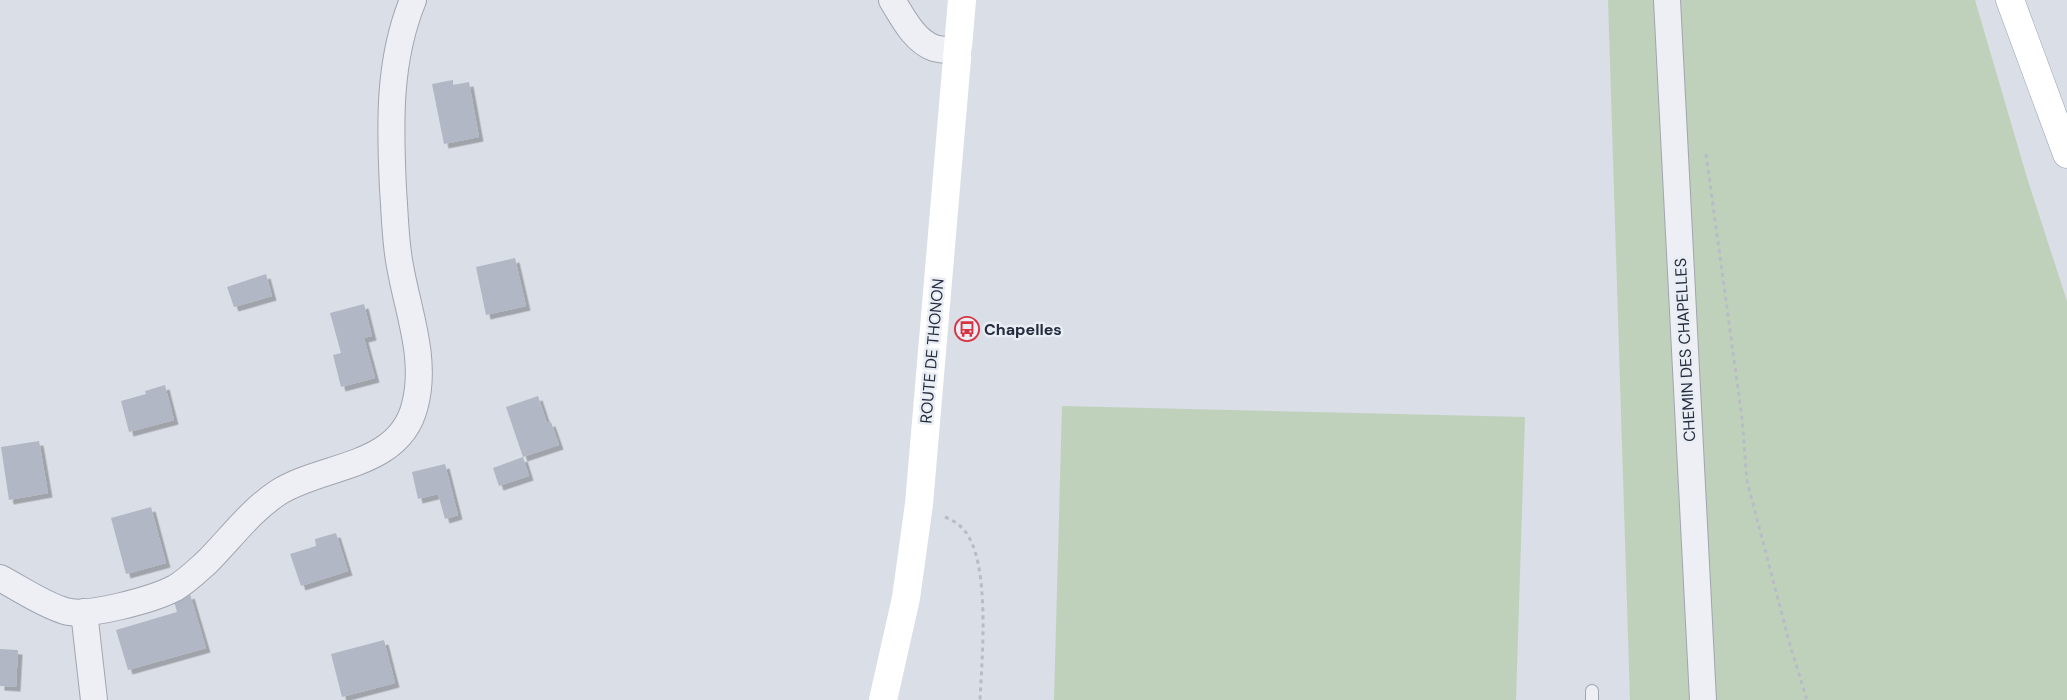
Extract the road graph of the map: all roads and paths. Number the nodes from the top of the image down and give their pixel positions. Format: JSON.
{"nodes":[{"id":1,"x":413,"y":0,"type":"edge"},
{"id":2,"x":892,"y":0,"type":"edge"},
{"id":3,"x":962,"y":0,"type":"edge"},
{"id":4,"x":1667,"y":0,"type":"edge"},
{"id":5,"x":2010,"y":0,"type":"edge"},
{"id":6,"x":958,"y":51,"type":"junction"},
{"id":7,"x":1705,"y":151,"type":"dead end"},
{"id":8,"x":2067,"y":154,"type":"edge"},
{"id":9,"x":919,"y":504,"type":"junction"},
{"id":10,"x":0,"y":578,"type":"edge"},
{"id":11,"x":84,"y":612,"type":"junction"},
{"id":12,"x":94,"y":700,"type":"edge"},
{"id":13,"x":883,"y":700,"type":"edge"},
{"id":14,"x":980,"y":700,"type":"edge"},
{"id":15,"x":1703,"y":700,"type":"edge"},
{"id":16,"x":1807,"y":700,"type":"edge"}],
"edges":[{"from":1,"to":11,"type":"street"},
{"from":2,"to":6,"type":"street"},
{"from":3,"to":6,"type":"main road","name":"ROUTE DE THONON"},
{"from":4,"to":15,"type":"street","name":"CHEMIN DES CHAPELLES"},
{"from":5,"to":8,"type":"main road"},
{"from":6,"to":9,"type":"main road","name":"ROUTE DE THONON"},
{"from":7,"to":16,"type":"path"},
{"from":9,"to":13,"type":"main road","name":"ROUTE DE THONON"},
{"from":9,"to":14,"type":"path"},
{"from":10,"to":11,"type":"street"},
{"from":11,"to":12,"type":"street"}]}
